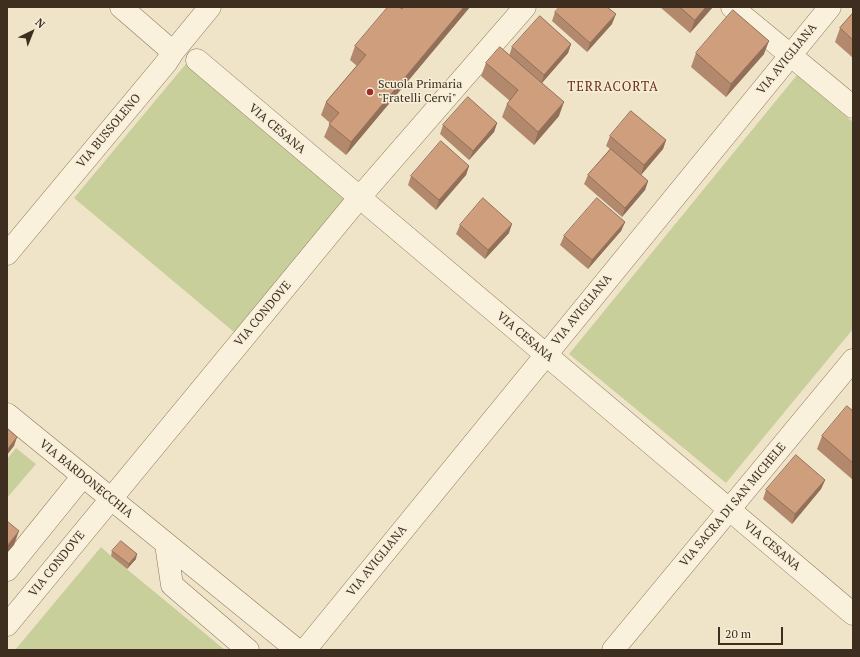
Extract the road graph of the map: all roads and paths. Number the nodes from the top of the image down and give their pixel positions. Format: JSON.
{"nodes":[{"id":1,"x":121,"y":7,"type":"edge"},
{"id":2,"x":210,"y":7,"type":"edge"},
{"id":3,"x":525,"y":7,"type":"edge"},
{"id":4,"x":732,"y":7,"type":"edge"},
{"id":5,"x":830,"y":7,"type":"edge"},
{"id":6,"x":172,"y":52,"type":"junction"},
{"id":7,"x":790,"y":55,"type":"junction"},
{"id":8,"x":197,"y":60,"type":"dead end"},
{"id":9,"x":853,"y":107,"type":"edge"},
{"id":10,"x":359,"y":198,"type":"junction"},
{"id":11,"x":7,"y":254,"type":"edge"},
{"id":12,"x":546,"y":354,"type":"junction"},
{"id":13,"x":853,"y":360,"type":"edge"},
{"id":14,"x":7,"y":414,"type":"edge"},
{"id":15,"x":83,"y":476,"type":"junction"},
{"id":16,"x":111,"y":499,"type":"junction"},
{"id":17,"x":729,"y":510,"type":"junction"},
{"id":18,"x":166,"y":544,"type":"junction"},
{"id":19,"x":7,"y":570,"type":"edge"},
{"id":20,"x":853,"y":614,"type":"edge"},
{"id":21,"x":7,"y":625,"type":"edge"},
{"id":22,"x":248,"y":650,"type":"edge"},
{"id":23,"x":297,"y":650,"type":"edge"},
{"id":24,"x":305,"y":650,"type":"edge"},
{"id":25,"x":613,"y":650,"type":"edge"}],
"edges":[{"from":1,"to":6,"type":"street"},
{"from":2,"to":6,"type":"street","name":"VIA BUSSOLENO"},
{"from":3,"to":10,"type":"street","name":"VIA CONDOVE"},
{"from":4,"to":7,"type":"street"},
{"from":5,"to":7,"type":"street","name":"VIA AVIGLIANA"},
{"from":6,"to":11,"type":"street","name":"VIA BUSSOLENO"},
{"from":7,"to":9,"type":"street"},
{"from":7,"to":12,"type":"street","name":"VIA AVIGLIANA"},
{"from":8,"to":10,"type":"street","name":"VIA CESANA"},
{"from":10,"to":12,"type":"street","name":"VIA CESANA"},
{"from":10,"to":16,"type":"street","name":"VIA CONDOVE"},
{"from":12,"to":17,"type":"street","name":"VIA CESANA"},
{"from":12,"to":24,"type":"street","name":"VIA AVIGLIANA"},
{"from":13,"to":17,"type":"street","name":"VIA SACRA DI SAN MICHELE"},
{"from":14,"to":15,"type":"street","name":"VIA BARDONECCHIA"},
{"from":15,"to":16,"type":"street","name":"VIA BARDONECCHIA"},
{"from":15,"to":19,"type":"street"},
{"from":16,"to":18,"type":"street","name":"VIA BARDONECCHIA"},
{"from":16,"to":21,"type":"street","name":"VIA CONDOVE"},
{"from":17,"to":20,"type":"street","name":"VIA CESANA"},
{"from":17,"to":25,"type":"street","name":"VIA SACRA DI SAN MICHELE"},
{"from":18,"to":22,"type":"street"},
{"from":18,"to":23,"type":"street","name":"VIA BARDONECCHIA"}]}
